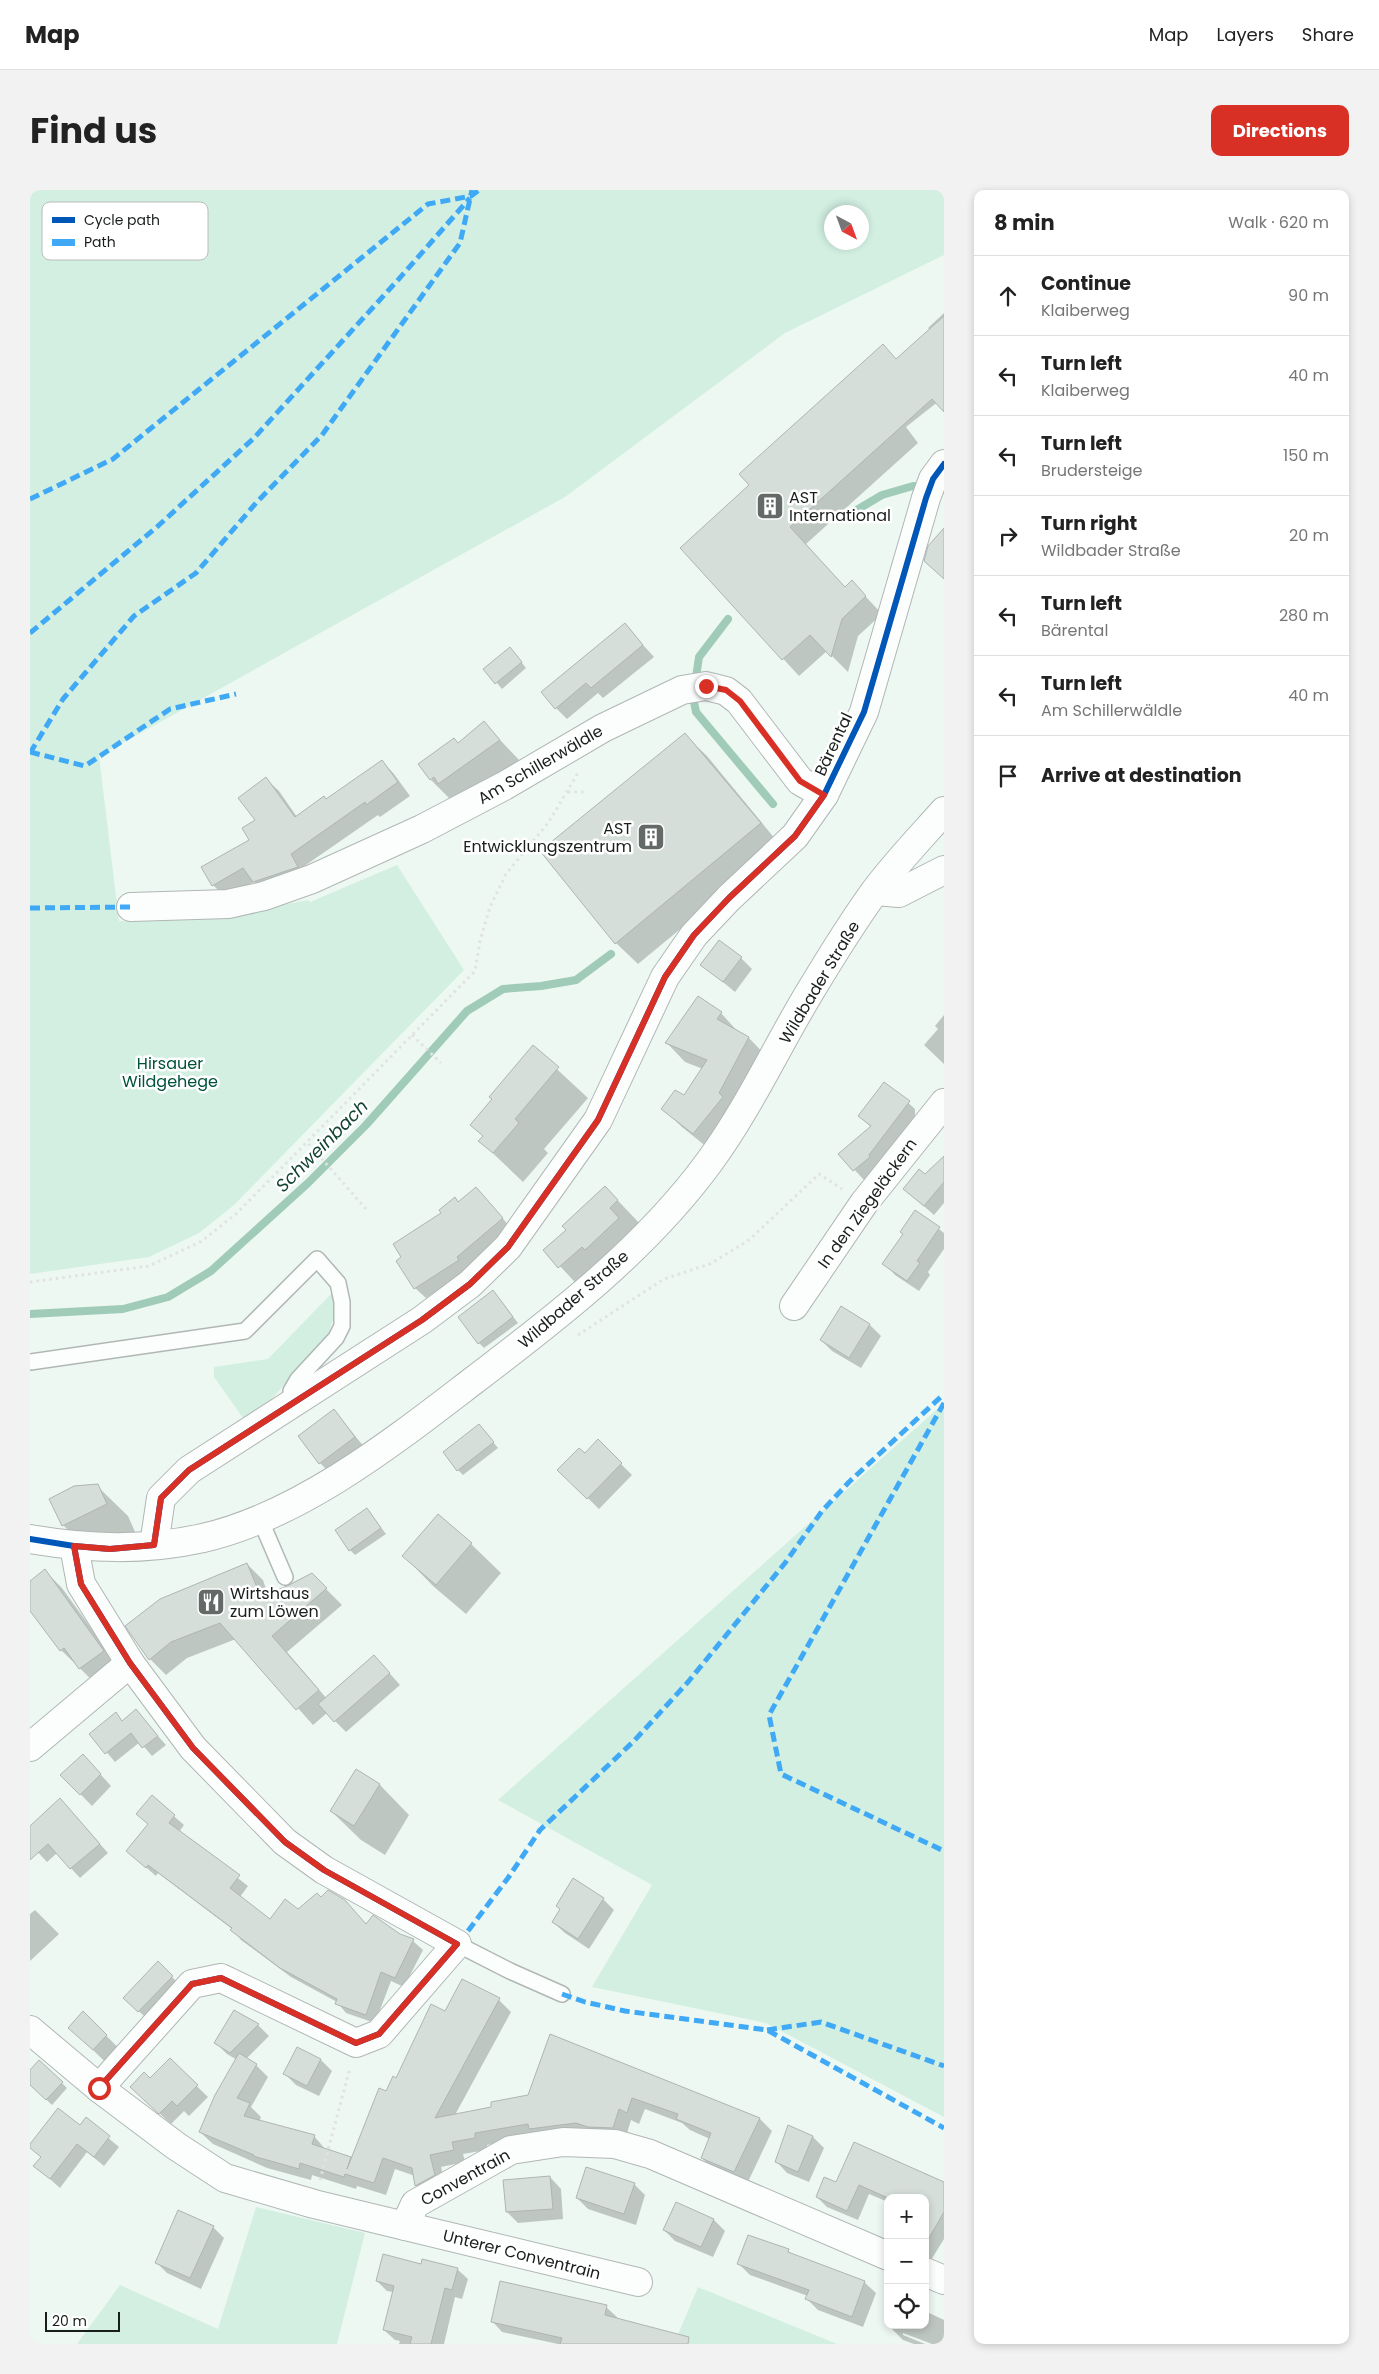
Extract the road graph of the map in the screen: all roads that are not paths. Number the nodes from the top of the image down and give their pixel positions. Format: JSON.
{"nodes":[{"id":1,"x":934,"y":480,"type":"edge"},
{"id":2,"x":824,"y":795,"type":"junction"},
{"id":3,"x":944,"y":811,"type":"edge"},
{"id":4,"x":944,"y":870,"type":"edge"},
{"id":5,"x":876,"y":891,"type":"junction"},
{"id":6,"x":131,"y":907,"type":"dead end"},
{"id":7,"x":944,"y":1103,"type":"edge"},
{"id":8,"x":794,"y":1306,"type":"dead end"},
{"id":9,"x":30,"y":1362,"type":"edge"},
{"id":10,"x":293,"y":1404,"type":"junction"},
{"id":11,"x":260,"y":1519,"type":"junction"},
{"id":12,"x":30,"y":1539,"type":"edge"},
{"id":13,"x":154,"y":1545,"type":"junction"},
{"id":14,"x":74,"y":1546,"type":"junction"},
{"id":15,"x":284,"y":1576,"type":"dead end"},
{"id":16,"x":130,"y":1663,"type":"junction"},
{"id":17,"x":31,"y":1745,"type":"edge"},
{"id":18,"x":457,"y":1944,"type":"junction"},
{"id":19,"x":562,"y":1994,"type":"dead end"},
{"id":20,"x":30,"y":2030,"type":"edge"},
{"id":21,"x":99,"y":2088,"type":"junction"},
{"id":22,"x":405,"y":2226,"type":"junction"},
{"id":23,"x":884,"y":2254,"type":"edge"},
{"id":24,"x":929,"y":2274,"type":"edge"},
{"id":25,"x":944,"y":2280,"type":"edge"},
{"id":26,"x":638,"y":2282,"type":"dead end"}],
"edges":[{"from":1,"to":2,"type":"street","name":"Bärental"},
{"from":2,"to":6,"type":"street","name":"Am Schillerwäldle"},
{"from":2,"to":10,"type":"street","name":"Bärental"},
{"from":3,"to":5,"type":"street","name":"Wildbader Straße"},
{"from":4,"to":5,"type":"street"},
{"from":5,"to":11,"type":"street","name":"Wildbader Straße"},
{"from":7,"to":8,"type":"street","name":"In den Ziegeläckern"},
{"from":9,"to":10,"type":"lane"},
{"from":10,"to":13,"type":"street","name":"Bärental"},
{"from":11,"to":13,"type":"street","name":"Wildbader Straße"},
{"from":11,"to":15,"type":"lane"},
{"from":12,"to":14,"type":"street","name":"Wildbader Straße"},
{"from":13,"to":14,"type":"street","name":"Wildbader Straße"},
{"from":14,"to":16,"type":"street"},
{"from":16,"to":17,"type":"street"},
{"from":16,"to":18,"type":"street"},
{"from":18,"to":19,"type":"lane"},
{"from":18,"to":21,"type":"street"},
{"from":20,"to":21,"type":"street"},
{"from":21,"to":22,"type":"street"},
{"from":22,"to":23,"type":"street","name":"Conventrain"},
{"from":22,"to":26,"type":"street","name":"Unterer Conventrain"},
{"from":24,"to":25,"type":"street"}]}
